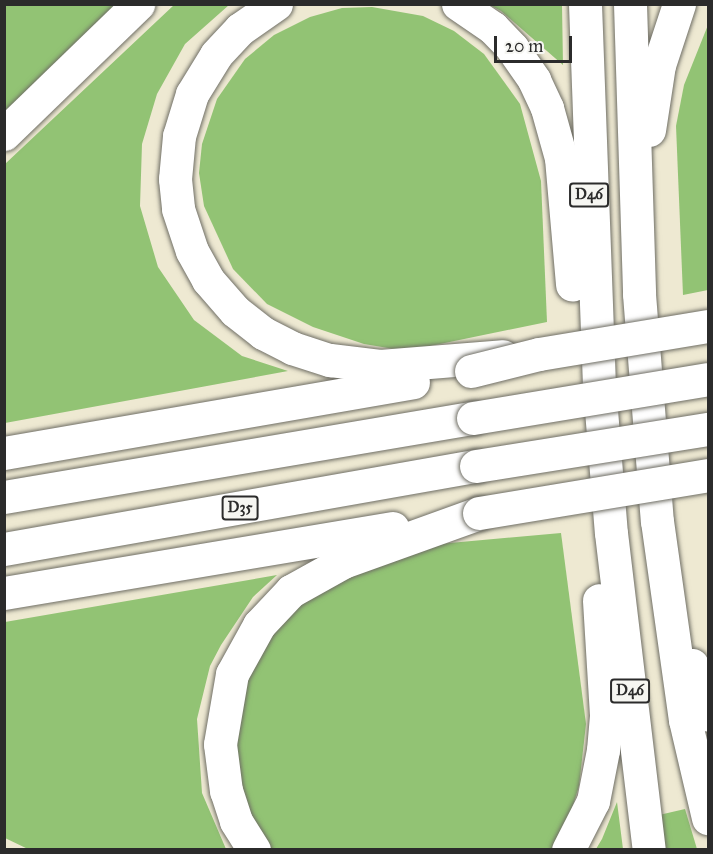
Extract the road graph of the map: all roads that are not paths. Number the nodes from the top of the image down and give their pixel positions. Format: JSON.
{"nodes":[{"id":1,"x":138,"y":4,"type":"edge"},
{"id":2,"x":276,"y":4,"type":"edge"},
{"id":3,"x":458,"y":4,"type":"edge"},
{"id":4,"x":585,"y":4,"type":"edge"},
{"id":5,"x":630,"y":4,"type":"edge"},
{"id":6,"x":680,"y":4,"type":"edge"},
{"id":7,"x":4,"y":134,"type":"edge"},
{"id":8,"x":639,"y":294,"type":"junction"},
{"id":9,"x":708,"y":326,"type":"edge"},
{"id":10,"x":470,"y":364,"type":"junction"},
{"id":11,"x":708,"y":379,"type":"edge"},
{"id":12,"x":599,"y":385,"type":"junction"},
{"id":13,"x":708,"y":429,"type":"edge"},
{"id":14,"x":4,"y":453,"type":"edge"},
{"id":15,"x":708,"y":475,"type":"edge"},
{"id":16,"x":4,"y":497,"type":"edge"},
{"id":17,"x":479,"y":513,"type":"junction"},
{"id":18,"x":611,"y":533,"type":"junction"},
{"id":19,"x":4,"y":549,"type":"edge"},
{"id":20,"x":664,"y":581,"type":"junction"},
{"id":21,"x":4,"y":593,"type":"edge"},
{"id":22,"x":708,"y":715,"type":"edge"},
{"id":23,"x":708,"y":818,"type":"edge"},
{"id":24,"x":254,"y":849,"type":"edge"},
{"id":25,"x":568,"y":849,"type":"edge"},
{"id":26,"x":649,"y":849,"type":"edge"}],
"edges":[{"from":1,"to":7,"type":"highway"},
{"from":2,"to":10,"type":"highway"},
{"from":3,"to":12,"type":"highway"},
{"from":4,"to":12,"type":"highway","number":"D46"},
{"from":5,"to":8,"type":"highway","number":"D46"},
{"from":6,"to":8,"type":"highway"},
{"from":8,"to":20,"type":"highway","number":"D46"},
{"from":9,"to":10,"type":"highway","bridge":true},
{"from":10,"to":14,"type":"highway"},
{"from":11,"to":16,"type":"highway","bridge":true},
{"from":12,"to":18,"type":"highway","number":"D46"},
{"from":13,"to":19,"type":"highway","number":"D35","bridge":true},
{"from":15,"to":17,"type":"highway","bridge":true},
{"from":17,"to":21,"type":"highway"},
{"from":17,"to":24,"type":"highway"},
{"from":18,"to":25,"type":"highway"},
{"from":18,"to":26,"type":"highway","number":"D46"},
{"from":20,"to":22,"type":"highway"},
{"from":20,"to":23,"type":"highway","number":"D46"}]}
